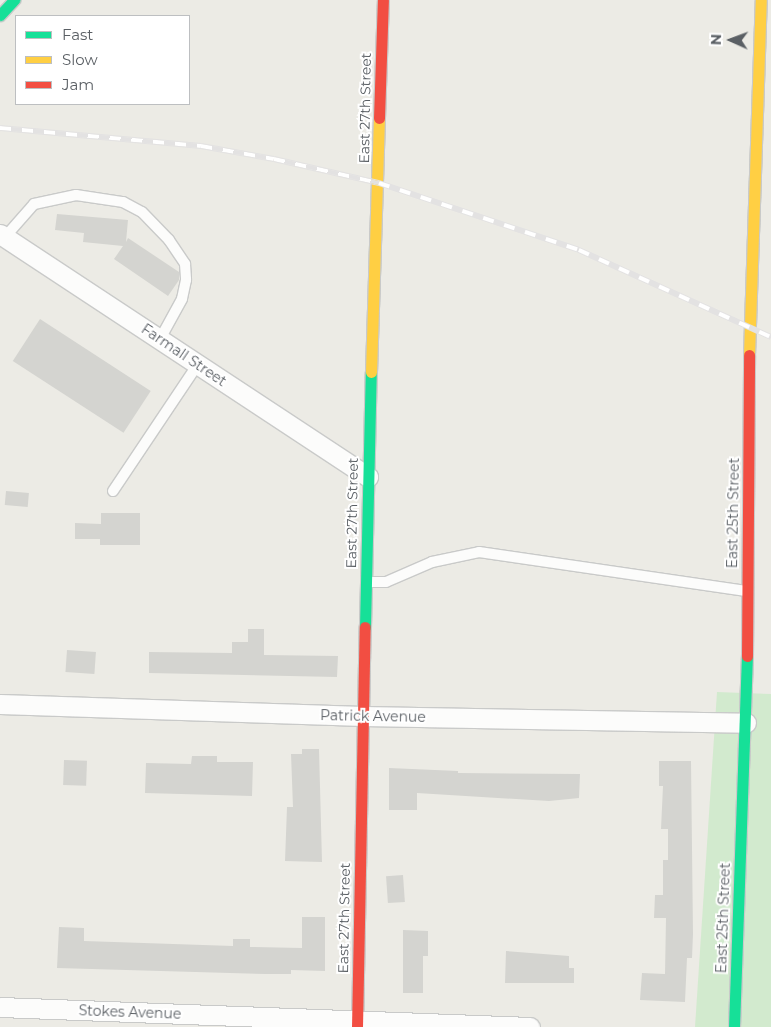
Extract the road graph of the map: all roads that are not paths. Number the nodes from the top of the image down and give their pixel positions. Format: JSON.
{"nodes":[{"id":1,"x":14,"y":0,"type":"edge"},
{"id":2,"x":383,"y":0,"type":"edge"},
{"id":3,"x":761,"y":0,"type":"edge"},
{"id":4,"x":0,"y":15,"type":"edge"},
{"id":5,"x":3,"y":235,"type":"edge"},
{"id":6,"x":160,"y":339,"type":"junction"},
{"id":7,"x":198,"y":364,"type":"junction"},
{"id":8,"x":368,"y":477,"type":"junction"},
{"id":9,"x":113,"y":491,"type":"dead end"},
{"id":10,"x":366,"y":582,"type":"junction"},
{"id":11,"x":747,"y":591,"type":"junction"},
{"id":12,"x":0,"y":704,"type":"edge"},
{"id":13,"x":363,"y":716,"type":"junction"},
{"id":14,"x":746,"y":723,"type":"junction"},
{"id":15,"x":0,"y":1007,"type":"edge"},
{"id":16,"x":357,"y":1024,"type":"edge"},
{"id":17,"x":530,"y":1027,"type":"edge"},
{"id":18,"x":734,"y":1027,"type":"edge"}],
"edges":[{"from":1,"to":4,"type":"street"},
{"from":2,"to":8,"type":"street","name":"East 27th Street"},
{"from":3,"to":11,"type":"street","name":"East 25th Street"},
{"from":5,"to":6,"type":"street","name":"Farmall Street"},
{"from":5,"to":6,"type":"lane"},
{"from":6,"to":7,"type":"street","name":"Farmall Street"},
{"from":7,"to":8,"type":"street","name":"Farmall Street"},
{"from":7,"to":9,"type":"lane"},
{"from":8,"to":10,"type":"street","name":"East 27th Street"},
{"from":10,"to":11,"type":"lane"},
{"from":10,"to":13,"type":"street","name":"East 27th Street"},
{"from":11,"to":14,"type":"street","name":"East 25th Street"},
{"from":12,"to":13,"type":"street","name":"Patrick Avenue"},
{"from":13,"to":14,"type":"street","name":"Patrick Avenue"},
{"from":13,"to":16,"type":"street","name":"East 27th Street"},
{"from":14,"to":18,"type":"street","name":"East 25th Street"},
{"from":15,"to":16,"type":"street","name":"Stokes Avenue"},
{"from":16,"to":17,"type":"street","name":"Stokes Avenue"}]}
